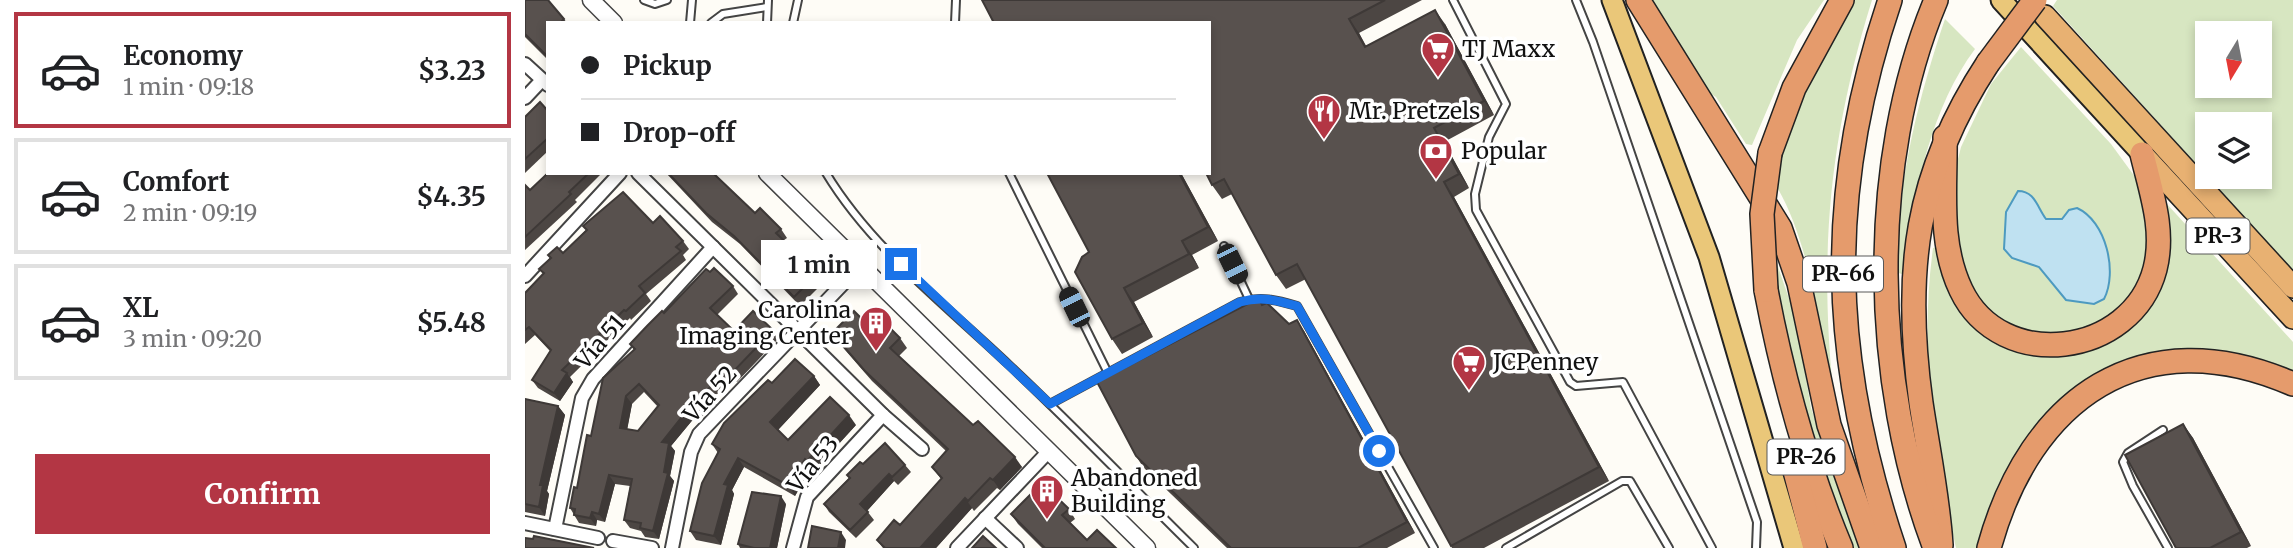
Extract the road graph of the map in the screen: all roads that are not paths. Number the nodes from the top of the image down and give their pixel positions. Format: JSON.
{"nodes":[{"id":1,"x":591,"y":0,"type":"edge"},
{"id":2,"x":644,"y":0,"type":"edge"},
{"id":3,"x":667,"y":0,"type":"edge"},
{"id":4,"x":692,"y":0,"type":"edge"},
{"id":5,"x":798,"y":0,"type":"edge"},
{"id":6,"x":956,"y":0,"type":"edge"},
{"id":7,"x":1454,"y":0,"type":"edge"},
{"id":8,"x":1576,"y":0,"type":"edge"},
{"id":9,"x":1612,"y":0,"type":"edge"},
{"id":10,"x":1638,"y":0,"type":"edge"},
{"id":11,"x":1842,"y":0,"type":"edge"},
{"id":12,"x":1890,"y":0,"type":"edge"},
{"id":13,"x":2001,"y":0,"type":"edge"},
{"id":14,"x":1935,"y":2,"type":"edge"},
{"id":15,"x":767,"y":4,"type":"edge"},
{"id":16,"x":2036,"y":4,"type":"edge"},
{"id":17,"x":612,"y":21,"type":"edge"},
{"id":18,"x":690,"y":21,"type":"edge"},
{"id":19,"x":714,"y":21,"type":"edge"},
{"id":20,"x":793,"y":21,"type":"edge"},
{"id":21,"x":955,"y":21,"type":"edge"},
{"id":22,"x":525,"y":64,"type":"edge"},
{"id":23,"x":545,"y":82,"type":"edge"},
{"id":24,"x":525,"y":98,"type":"edge"},
{"id":25,"x":1945,"y":138,"type":"junction"},
{"id":26,"x":2142,"y":154,"type":"junction"},
{"id":27,"x":618,"y":175,"type":"edge"},
{"id":28,"x":640,"y":175,"type":"edge"},
{"id":29,"x":769,"y":175,"type":"edge"},
{"id":30,"x":827,"y":175,"type":"edge"},
{"id":31,"x":1010,"y":175,"type":"edge"},
{"id":32,"x":1224,"y":246,"type":"dead end"},
{"id":33,"x":713,"y":247,"type":"junction"},
{"id":34,"x":860,"y":265,"type":"junction"},
{"id":35,"x":525,"y":276,"type":"edge"},
{"id":36,"x":2293,"y":287,"type":"edge"},
{"id":37,"x":1249,"y":299,"type":"junction"},
{"id":38,"x":2293,"y":318,"type":"edge"},
{"id":39,"x":798,"y":331,"type":"junction"},
{"id":40,"x":1781,"y":363,"type":"junction"},
{"id":41,"x":1108,"y":373,"type":"junction"},
{"id":42,"x":2293,"y":384,"type":"edge"},
{"id":43,"x":1050,"y":404,"type":"junction"},
{"id":44,"x":883,"y":415,"type":"junction"},
{"id":45,"x":2163,"y":430,"type":"dead end"},
{"id":46,"x":922,"y":449,"type":"dead end"},
{"id":47,"x":1048,"y":452,"type":"junction"},
{"id":48,"x":985,"y":518,"type":"junction"},
{"id":49,"x":525,"y":523,"type":"edge"},
{"id":50,"x":555,"y":529,"type":"junction"},
{"id":51,"x":598,"y":538,"type":"dead end"},
{"id":52,"x":614,"y":541,"type":"dead end"},
{"id":53,"x":652,"y":548,"type":"edge"},
{"id":54,"x":672,"y":548,"type":"edge"},
{"id":55,"x":793,"y":548,"type":"edge"},
{"id":56,"x":957,"y":548,"type":"edge"},
{"id":57,"x":1017,"y":548,"type":"edge"},
{"id":58,"x":1147,"y":548,"type":"edge"},
{"id":59,"x":1194,"y":548,"type":"edge"},
{"id":60,"x":1434,"y":548,"type":"edge"},
{"id":61,"x":1506,"y":548,"type":"edge"},
{"id":62,"x":1669,"y":548,"type":"edge"},
{"id":63,"x":1712,"y":548,"type":"edge"},
{"id":64,"x":1756,"y":548,"type":"edge"},
{"id":65,"x":1794,"y":548,"type":"edge"},
{"id":66,"x":1815,"y":548,"type":"edge"},
{"id":67,"x":1841,"y":548,"type":"edge"},
{"id":68,"x":1872,"y":548,"type":"edge"},
{"id":69,"x":1894,"y":548,"type":"edge"},
{"id":70,"x":1935,"y":548,"type":"edge"},
{"id":71,"x":1941,"y":548,"type":"edge"},
{"id":72,"x":1989,"y":548,"type":"edge"},
{"id":73,"x":2168,"y":548,"type":"edge"}],
"edges":[{"from":1,"to":17,"type":"street"},
{"from":2,"to":3,"type":"lane"},
{"from":4,"to":18,"type":"lane"},
{"from":5,"to":20,"type":"lane"},
{"from":6,"to":21,"type":"lane"},
{"from":7,"to":63,"type":"lane"},
{"from":8,"to":64,"type":"lane"},
{"from":9,"to":65,"type":"main road"},
{"from":10,"to":68,"type":"highway"},
{"from":11,"to":40,"type":"highway","number":"PR-26","bridge":true},
{"from":12,"to":69,"type":"highway","number":"PR-66"},
{"from":13,"to":26,"type":"main road","number":"PR-3"},
{"from":14,"to":70,"type":"highway","number":"PR-66"},
{"from":15,"to":19,"type":"lane"},
{"from":16,"to":25,"type":"highway","bridge":true},
{"from":16,"to":36,"type":"highway","number":"PR-3"},
{"from":22,"to":23,"type":"street"},
{"from":23,"to":24,"type":"street"},
{"from":25,"to":26,"type":"highway"},
{"from":25,"to":71,"type":"highway"},
{"from":26,"to":38,"type":"highway","number":"PR-3"},
{"from":27,"to":35,"type":"street"},
{"from":28,"to":33,"type":"street"},
{"from":29,"to":34,"type":"street"},
{"from":30,"to":43,"type":"lane"},
{"from":31,"to":41,"type":"lane"},
{"from":32,"to":37,"type":"lane"},
{"from":33,"to":39,"type":"street"},
{"from":33,"to":50,"type":"street","name":"Vía 51"},
{"from":34,"to":39,"type":"street","name":"Vía 52"},
{"from":34,"to":47,"type":"street"},
{"from":37,"to":41,"type":"lane"},
{"from":37,"to":60,"type":"lane"},
{"from":39,"to":44,"type":"street"},
{"from":39,"to":54,"type":"street","name":"Vía 52"},
{"from":40,"to":66,"type":"highway"},
{"from":40,"to":67,"type":"highway","number":"PR-26"},
{"from":41,"to":43,"type":"lane"},
{"from":42,"to":72,"type":"highway"},
{"from":43,"to":59,"type":"lane"},
{"from":44,"to":46,"type":"street"},
{"from":44,"to":55,"type":"street","name":"Vía 53"},
{"from":45,"to":73,"type":"lane"},
{"from":47,"to":48,"type":"street"},
{"from":47,"to":58,"type":"street"},
{"from":48,"to":56,"type":"street"},
{"from":48,"to":57,"type":"street"},
{"from":49,"to":50,"type":"street"},
{"from":50,"to":51,"type":"street"},
{"from":52,"to":53,"type":"street"},
{"from":61,"to":62,"type":"lane"}]}
